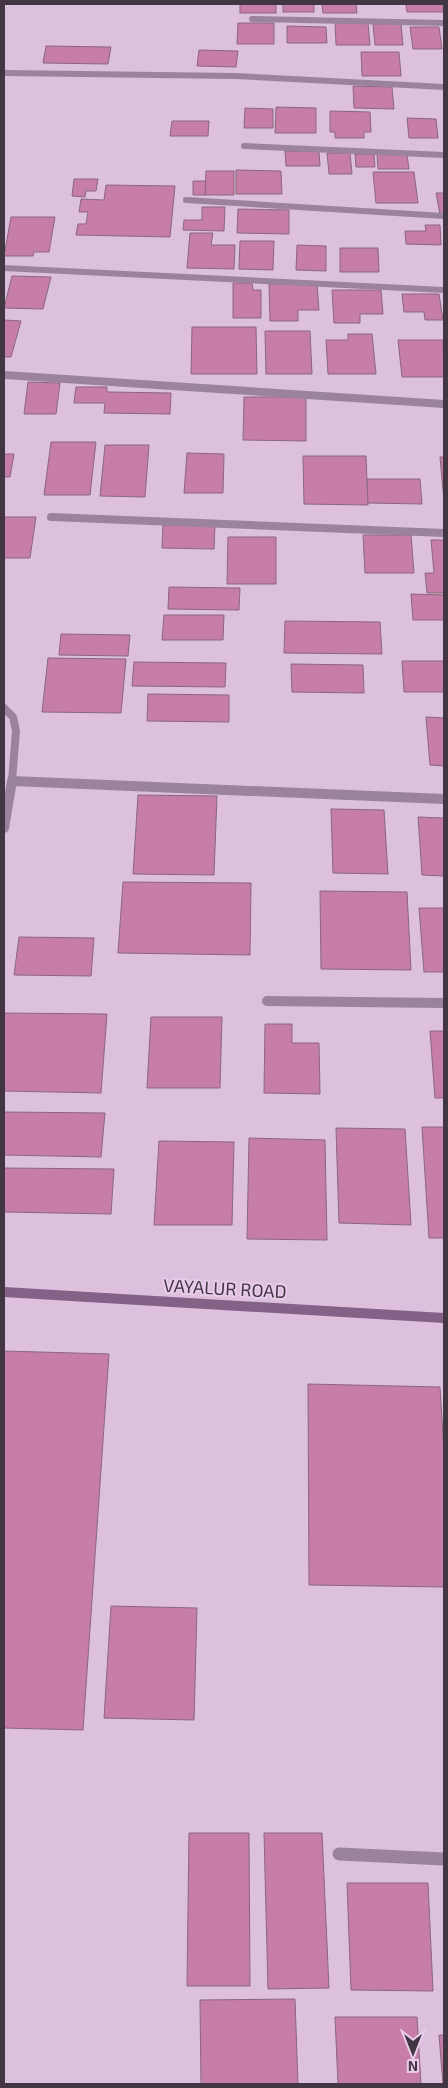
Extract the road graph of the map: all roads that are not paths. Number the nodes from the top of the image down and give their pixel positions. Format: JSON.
{"nodes":[{"id":1,"x":252,"y":19,"type":"dead end"},
{"id":2,"x":444,"y":22,"type":"edge"},
{"id":3,"x":4,"y":73,"type":"edge"},
{"id":4,"x":444,"y":86,"type":"edge"},
{"id":5,"x":244,"y":146,"type":"dead end"},
{"id":6,"x":444,"y":155,"type":"edge"},
{"id":7,"x":186,"y":200,"type":"dead end"},
{"id":8,"x":444,"y":216,"type":"edge"},
{"id":9,"x":4,"y":268,"type":"edge"},
{"id":10,"x":444,"y":290,"type":"edge"},
{"id":11,"x":4,"y":375,"type":"edge"},
{"id":12,"x":444,"y":404,"type":"edge"},
{"id":13,"x":51,"y":517,"type":"dead end"},
{"id":14,"x":444,"y":533,"type":"edge"},
{"id":15,"x":4,"y":708,"type":"edge"},
{"id":16,"x":12,"y":781,"type":"junction"},
{"id":17,"x":444,"y":799,"type":"edge"},
{"id":18,"x":4,"y":828,"type":"edge"},
{"id":19,"x":267,"y":1001,"type":"dead end"},
{"id":20,"x":444,"y":1003,"type":"edge"},
{"id":21,"x":4,"y":1292,"type":"edge"},
{"id":22,"x":444,"y":1318,"type":"edge"},
{"id":23,"x":339,"y":1854,"type":"dead end"},
{"id":24,"x":444,"y":1859,"type":"edge"}],
"edges":[{"from":1,"to":2,"type":"street"},
{"from":3,"to":4,"type":"street"},
{"from":5,"to":6,"type":"street"},
{"from":7,"to":8,"type":"street"},
{"from":9,"to":10,"type":"street"},
{"from":11,"to":12,"type":"street"},
{"from":13,"to":14,"type":"street"},
{"from":15,"to":16,"type":"street"},
{"from":16,"to":17,"type":"street"},
{"from":16,"to":18,"type":"street"},
{"from":19,"to":20,"type":"street"},
{"from":21,"to":22,"type":"main road","name":"VAYALUR ROAD"},
{"from":23,"to":24,"type":"street"}]}
